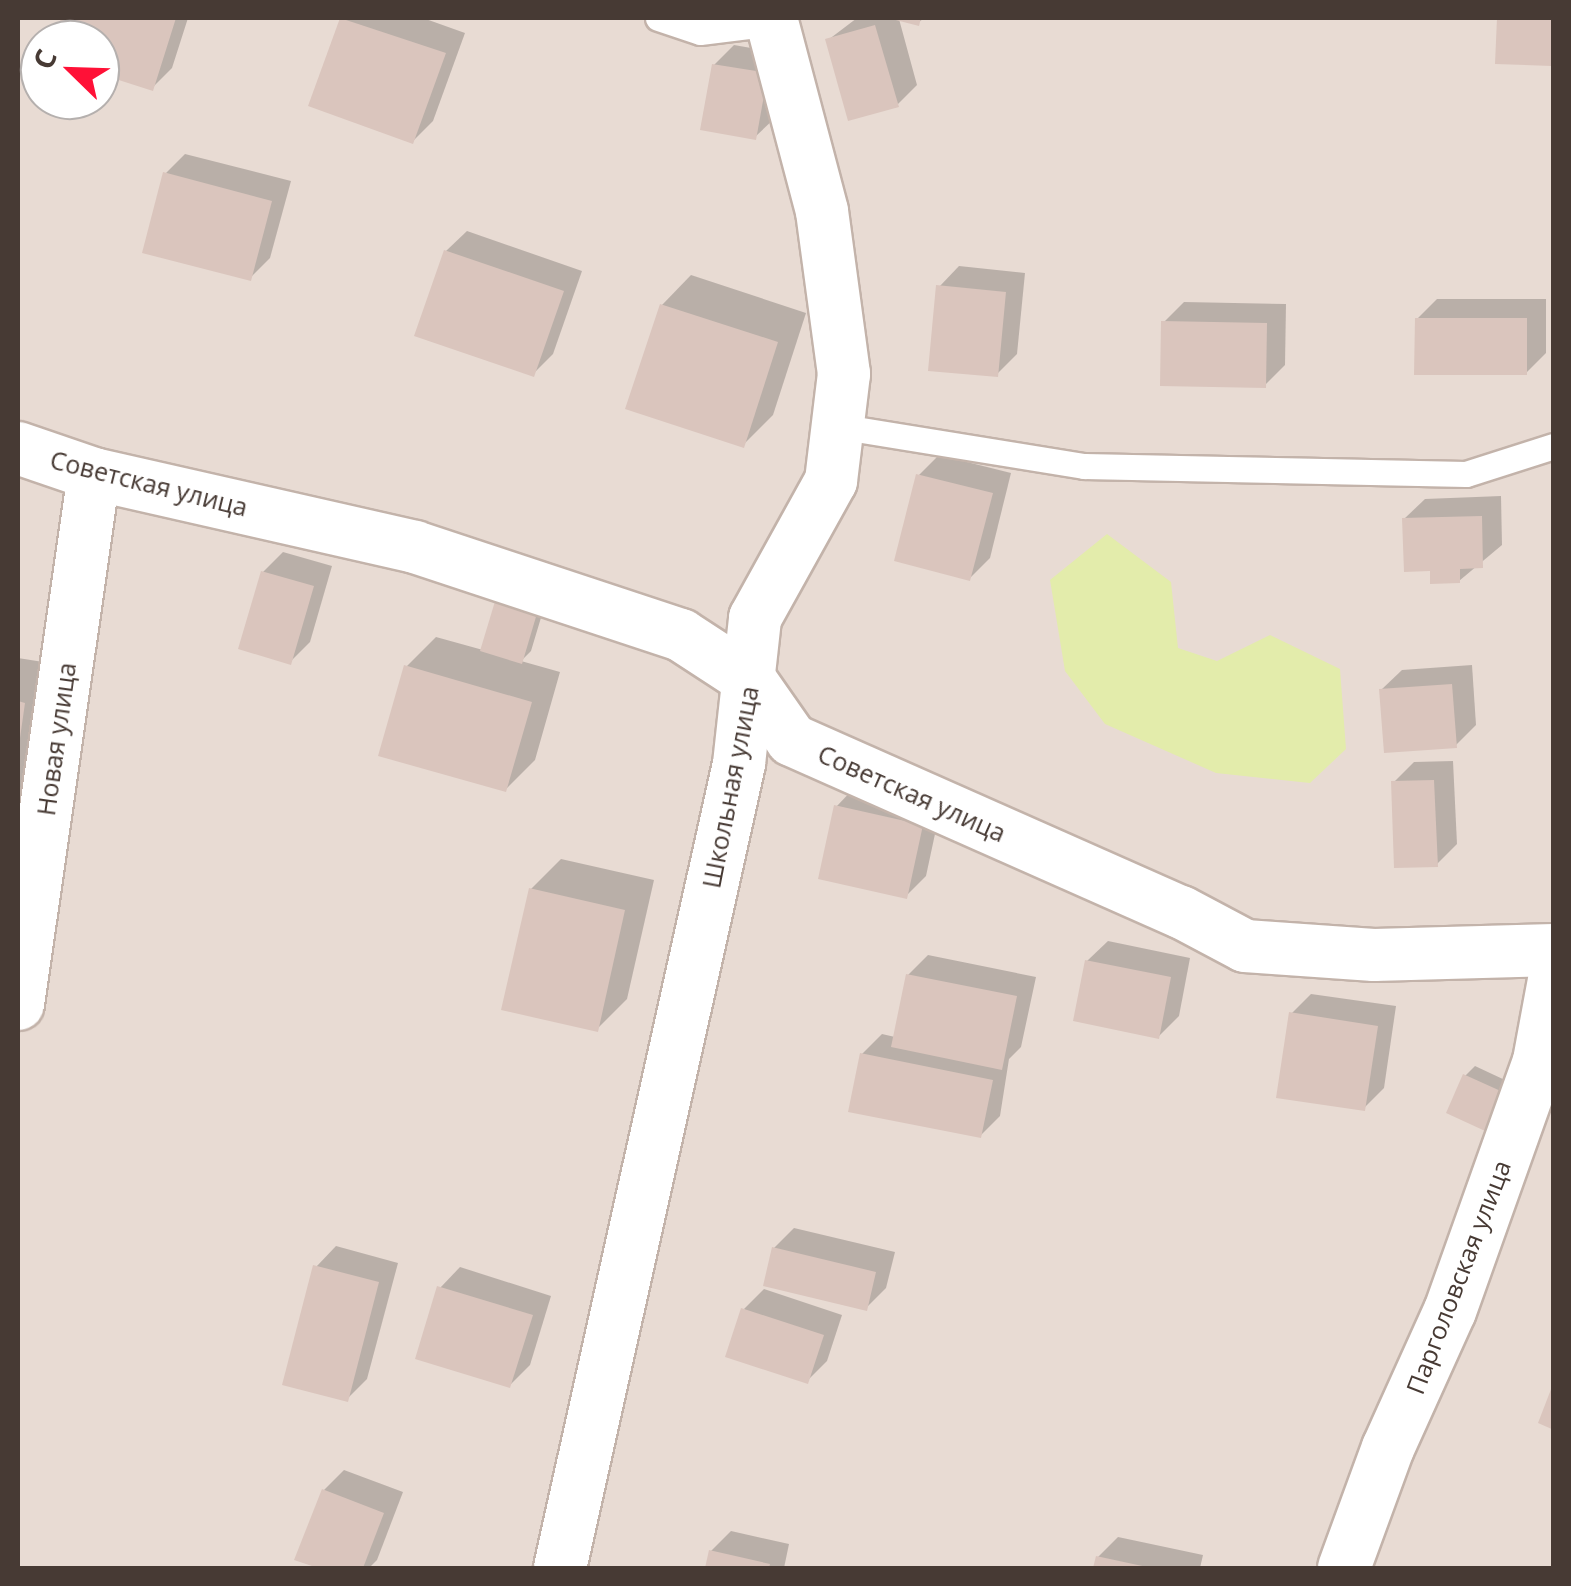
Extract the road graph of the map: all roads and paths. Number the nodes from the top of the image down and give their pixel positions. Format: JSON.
{"nodes":[{"id":1,"x":658,"y":18,"type":"edge"},
{"id":2,"x":772,"y":20,"type":"edge"},
{"id":3,"x":837,"y":426,"type":"junction"},
{"id":4,"x":1554,"y":446,"type":"edge"},
{"id":5,"x":18,"y":448,"type":"edge"},
{"id":6,"x":94,"y":474,"type":"junction"},
{"id":7,"x":750,"y":680,"type":"junction"},
{"id":8,"x":1554,"y":950,"type":"edge"},
{"id":9,"x":1554,"y":980,"type":"edge"},
{"id":10,"x":18,"y":1004,"type":"edge"},
{"id":11,"x":560,"y":1568,"type":"edge"},
{"id":12,"x":1344,"y":1568,"type":"edge"}],
"edges":[{"from":1,"to":2,"type":"lane"},
{"from":2,"to":3,"type":"street","name":"Школьная улица"},
{"from":3,"to":4,"type":"lane"},
{"from":3,"to":7,"type":"street","name":"Школьная улица"},
{"from":5,"to":6,"type":"street","name":"Советская улица"},
{"from":6,"to":7,"type":"street","name":"Советская улица"},
{"from":6,"to":10,"type":"street","name":"Новая улица"},
{"from":7,"to":8,"type":"street","name":"Советская улица"},
{"from":7,"to":11,"type":"street","name":"Школьная улица"},
{"from":9,"to":12,"type":"street","name":"Парголовская улица"}]}
